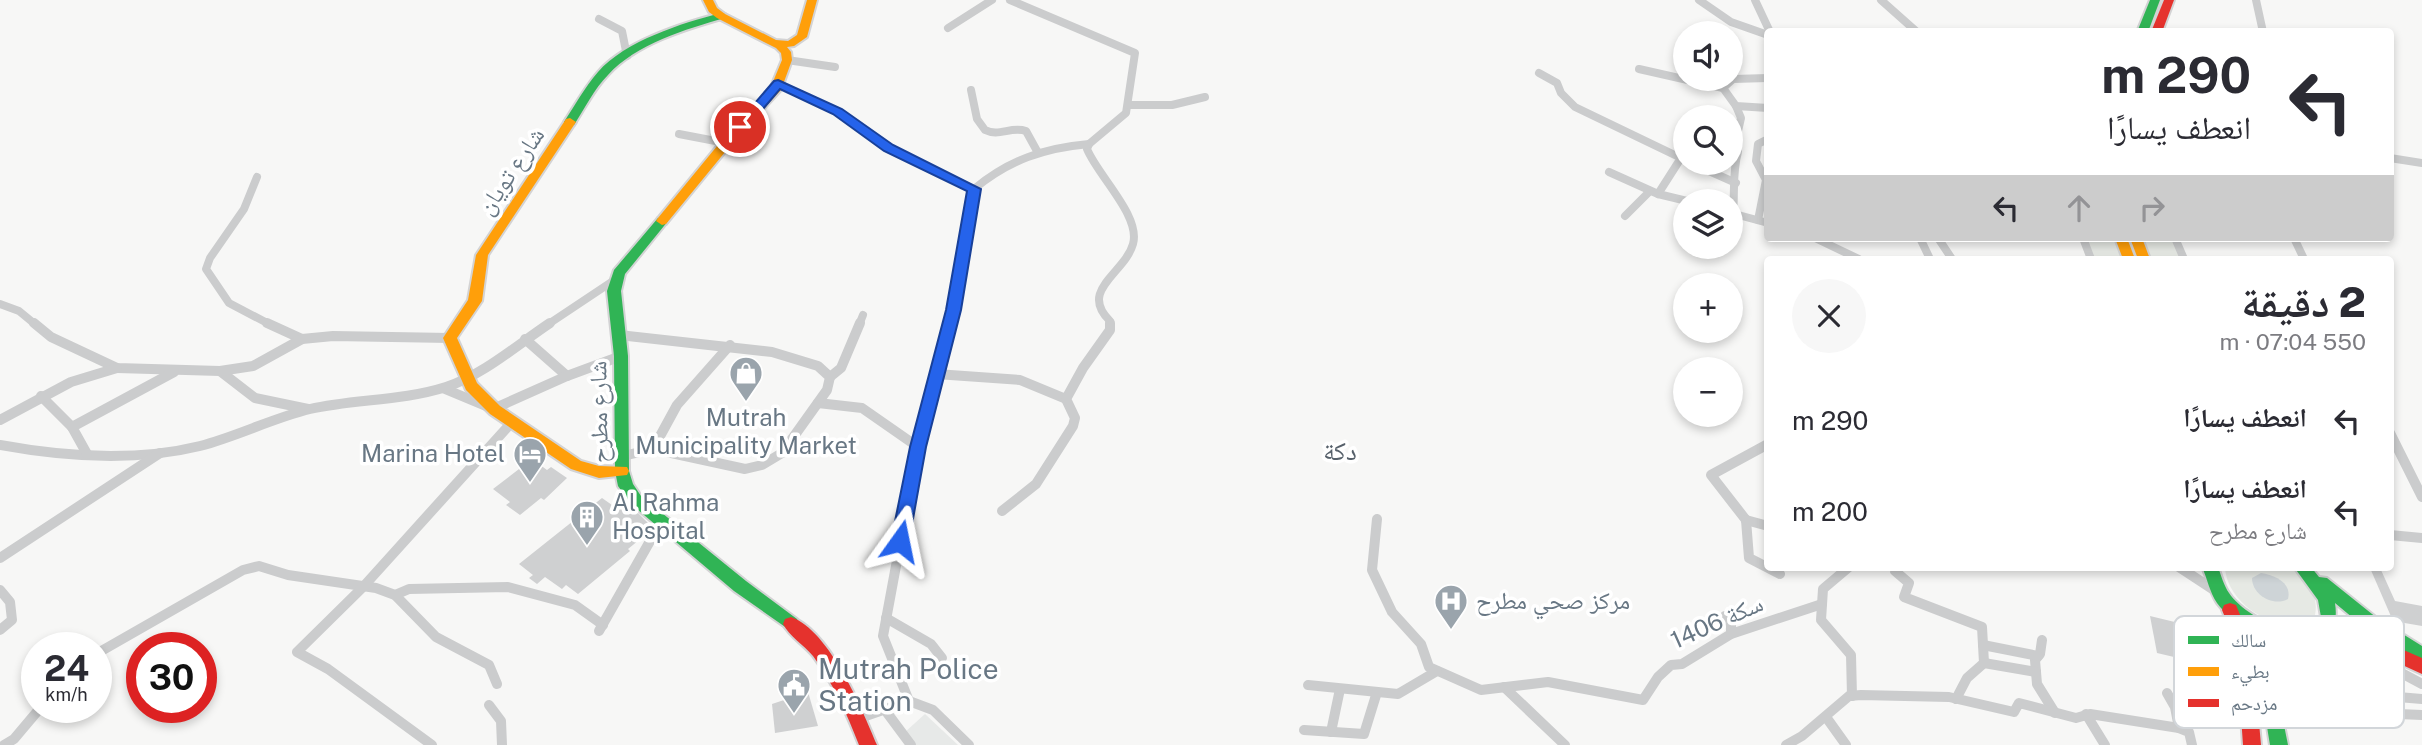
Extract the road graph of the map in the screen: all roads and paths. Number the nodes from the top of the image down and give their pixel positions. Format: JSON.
{"nodes":[{"id":1,"x":708,"y":0,"type":"edge"},
{"id":2,"x":812,"y":0,"type":"edge"},
{"id":3,"x":992,"y":0,"type":"edge"},
{"id":4,"x":1010,"y":0,"type":"edge"},
{"id":5,"x":1699,"y":0,"type":"edge"},
{"id":6,"x":1755,"y":0,"type":"edge"},
{"id":7,"x":1881,"y":0,"type":"edge"},
{"id":8,"x":2155,"y":0,"type":"edge"},
{"id":9,"x":2169,"y":0,"type":"edge"},
{"id":10,"x":2256,"y":0,"type":"edge"},
{"id":11,"x":721,"y":16,"type":"junction"},
{"id":12,"x":599,"y":19,"type":"dead end"},
{"id":13,"x":948,"y":28,"type":"dead end"},
{"id":14,"x":1767,"y":28,"type":"edge"},
{"id":15,"x":1912,"y":28,"type":"edge"},
{"id":16,"x":2143,"y":28,"type":"edge"},
{"id":17,"x":2158,"y":28,"type":"edge"},
{"id":18,"x":2262,"y":28,"type":"edge"},
{"id":19,"x":1764,"y":32,"type":"edge"},
{"id":20,"x":773,"y":43,"type":"junction"},
{"id":21,"x":627,"y":56,"type":"junction"},
{"id":22,"x":787,"y":60,"type":"junction"},
{"id":23,"x":835,"y":67,"type":"dead end"},
{"id":24,"x":1639,"y":69,"type":"dead end"},
{"id":25,"x":1539,"y":74,"type":"dead end"},
{"id":26,"x":1673,"y":77,"type":"edge"},
{"id":27,"x":1764,"y":78,"type":"edge"},
{"id":28,"x":1743,"y":79,"type":"edge"},
{"id":29,"x":778,"y":83,"type":"junction"},
{"id":30,"x":971,"y":90,"type":"dead end"},
{"id":31,"x":1205,"y":97,"type":"dead end"},
{"id":32,"x":1128,"y":105,"type":"junction"},
{"id":33,"x":1743,"y":106,"type":"edge"},
{"id":34,"x":1764,"y":108,"type":"edge"},
{"id":35,"x":679,"y":135,"type":"dead end"},
{"id":36,"x":1764,"y":141,"type":"edge"},
{"id":37,"x":726,"y":143,"type":"junction"},
{"id":38,"x":1089,"y":144,"type":"junction"},
{"id":39,"x":1037,"y":150,"type":"junction"},
{"id":40,"x":1673,"y":154,"type":"edge"},
{"id":41,"x":2394,"y":159,"type":"edge"},
{"id":42,"x":2422,"y":163,"type":"edge"},
{"id":43,"x":1673,"y":170,"type":"edge"},
{"id":44,"x":1609,"y":172,"type":"dead end"},
{"id":45,"x":1718,"y":175,"type":"edge"},
{"id":46,"x":1733,"y":175,"type":"edge"},
{"id":47,"x":1764,"y":176,"type":"edge"},
{"id":48,"x":257,"y":177,"type":"dead end"},
{"id":49,"x":1736,"y":183,"type":"junction"},
{"id":50,"x":974,"y":189,"type":"junction"},
{"id":51,"x":1735,"y":189,"type":"edge"},
{"id":52,"x":1654,"y":192,"type":"junction"},
{"id":53,"x":1673,"y":197,"type":"edge"},
{"id":54,"x":1625,"y":216,"type":"dead end"},
{"id":55,"x":1743,"y":216,"type":"edge"},
{"id":56,"x":1763,"y":222,"type":"edge"},
{"id":57,"x":1823,"y":242,"type":"edge"},
{"id":58,"x":1853,"y":256,"type":"edge"},
{"id":59,"x":616,"y":279,"type":"junction"},
{"id":60,"x":0,"y":304,"type":"edge"},
{"id":61,"x":863,"y":315,"type":"dead end"},
{"id":62,"x":619,"y":335,"type":"junction"},
{"id":63,"x":450,"y":338,"type":"junction"},
{"id":64,"x":303,"y":339,"type":"junction"},
{"id":65,"x":525,"y":339,"type":"junction"},
{"id":66,"x":730,"y":345,"type":"junction"},
{"id":67,"x":621,"y":356,"type":"junction"},
{"id":68,"x":117,"y":368,"type":"junction"},
{"id":69,"x":220,"y":371,"type":"junction"},
{"id":70,"x":174,"y":372,"type":"junction"},
{"id":71,"x":936,"y":374,"type":"junction"},
{"id":72,"x":567,"y":376,"type":"junction"},
{"id":73,"x":830,"y":377,"type":"junction"},
{"id":74,"x":466,"y":379,"type":"junction"},
{"id":75,"x":445,"y":389,"type":"junction"},
{"id":76,"x":41,"y":396,"type":"junction"},
{"id":77,"x":1066,"y":400,"type":"junction"},
{"id":78,"x":818,"y":403,"type":"junction"},
{"id":79,"x":310,"y":409,"type":"junction"},
{"id":80,"x":493,"y":409,"type":"junction"},
{"id":81,"x":0,"y":420,"type":"edge"},
{"id":82,"x":512,"y":422,"type":"junction"},
{"id":83,"x":72,"y":427,"type":"junction"},
{"id":84,"x":2394,"y":441,"type":"edge"},
{"id":85,"x":0,"y":445,"type":"edge"},
{"id":86,"x":1764,"y":446,"type":"edge"},
{"id":87,"x":918,"y":447,"type":"junction"},
{"id":88,"x":653,"y":449,"type":"junction"},
{"id":89,"x":160,"y":453,"type":"junction"},
{"id":90,"x":87,"y":454,"type":"junction"},
{"id":91,"x":623,"y":456,"type":"junction"},
{"id":92,"x":622,"y":471,"type":"junction"},
{"id":93,"x":2422,"y":497,"type":"edge"},
{"id":94,"x":1002,"y":511,"type":"dead end"},
{"id":95,"x":1377,"y":519,"type":"dead end"},
{"id":96,"x":662,"y":520,"type":"junction"},
{"id":97,"x":1746,"y":520,"type":"junction"},
{"id":98,"x":1764,"y":525,"type":"edge"},
{"id":99,"x":2394,"y":535,"type":"edge"},
{"id":100,"x":2422,"y":538,"type":"edge"},
{"id":101,"x":0,"y":558,"type":"edge"},
{"id":102,"x":1764,"y":566,"type":"edge"},
{"id":103,"x":1774,"y":571,"type":"edge"},
{"id":104,"x":1840,"y":571,"type":"edge"},
{"id":105,"x":1895,"y":571,"type":"edge"},
{"id":106,"x":2184,"y":571,"type":"edge"},
{"id":107,"x":2211,"y":571,"type":"edge"},
{"id":108,"x":2306,"y":571,"type":"edge"},
{"id":109,"x":1780,"y":574,"type":"dead end"},
{"id":110,"x":363,"y":587,"type":"junction"},
{"id":111,"x":0,"y":590,"type":"edge"},
{"id":112,"x":395,"y":595,"type":"junction"},
{"id":113,"x":2223,"y":599,"type":"junction"},
{"id":114,"x":1822,"y":604,"type":"junction"},
{"id":115,"x":1725,"y":616,"type":"dead end"},
{"id":116,"x":2231,"y":616,"type":"edge"},
{"id":117,"x":2245,"y":616,"type":"edge"},
{"id":118,"x":2331,"y":616,"type":"edge"},
{"id":119,"x":2362,"y":616,"type":"edge"},
{"id":120,"x":886,"y":618,"type":"junction"},
{"id":121,"x":0,"y":630,"type":"edge"},
{"id":122,"x":1731,"y":634,"type":"junction"},
{"id":123,"x":2042,"y":640,"type":"dead end"},
{"id":124,"x":2404,"y":644,"type":"edge"},
{"id":125,"x":112,"y":645,"type":"edge"},
{"id":126,"x":1983,"y":645,"type":"junction"},
{"id":127,"x":2422,"y":655,"type":"edge"},
{"id":128,"x":2038,"y":656,"type":"junction"},
{"id":129,"x":942,"y":658,"type":"dead end"},
{"id":130,"x":2404,"y":658,"type":"edge"},
{"id":131,"x":1984,"y":663,"type":"junction"},
{"id":132,"x":2422,"y":666,"type":"edge"},
{"id":133,"x":1437,"y":671,"type":"junction"},
{"id":134,"x":2036,"y":672,"type":"junction"},
{"id":135,"x":2404,"y":674,"type":"edge"},
{"id":136,"x":497,"y":684,"type":"dead end"},
{"id":137,"x":2422,"y":684,"type":"edge"},
{"id":138,"x":1308,"y":685,"type":"dead end"},
{"id":139,"x":1504,"y":687,"type":"junction"},
{"id":140,"x":1340,"y":689,"type":"junction"},
{"id":141,"x":1377,"y":692,"type":"junction"},
{"id":142,"x":2167,"y":693,"type":"dead end"},
{"id":143,"x":1852,"y":696,"type":"junction"},
{"id":144,"x":2404,"y":698,"type":"edge"},
{"id":145,"x":1956,"y":699,"type":"junction"},
{"id":146,"x":2422,"y":699,"type":"edge"},
{"id":147,"x":909,"y":701,"type":"junction"},
{"id":148,"x":489,"y":705,"type":"dead end"},
{"id":149,"x":2174,"y":705,"type":"edge"},
{"id":150,"x":885,"y":710,"type":"junction"},
{"id":151,"x":2055,"y":713,"type":"junction"},
{"id":152,"x":2404,"y":714,"type":"edge"},
{"id":153,"x":2086,"y":715,"type":"junction"},
{"id":154,"x":2422,"y":715,"type":"edge"},
{"id":155,"x":1826,"y":718,"type":"junction"},
{"id":156,"x":857,"y":719,"type":"junction"},
{"id":157,"x":28,"y":723,"type":"edge"},
{"id":158,"x":2174,"y":726,"type":"edge"},
{"id":159,"x":2181,"y":728,"type":"edge"},
{"id":160,"x":1304,"y":730,"type":"dead end"},
{"id":161,"x":1331,"y":732,"type":"junction"},
{"id":162,"x":4,"y":745,"type":"edge"},
{"id":163,"x":432,"y":745,"type":"edge"},
{"id":164,"x":502,"y":745,"type":"edge"},
{"id":165,"x":868,"y":745,"type":"edge"},
{"id":166,"x":911,"y":745,"type":"edge"},
{"id":167,"x":969,"y":745,"type":"edge"},
{"id":168,"x":1565,"y":745,"type":"edge"},
{"id":169,"x":1786,"y":745,"type":"edge"},
{"id":170,"x":1846,"y":745,"type":"edge"},
{"id":171,"x":2105,"y":745,"type":"edge"},
{"id":172,"x":2192,"y":745,"type":"edge"}],
"edges":[{"from":1,"to":11,"type":"main road"},
{"from":2,"to":20,"type":"main road"},
{"from":3,"to":13,"type":"street"},
{"from":4,"to":32,"type":"street"},
{"from":5,"to":19,"type":"street"},
{"from":6,"to":14,"type":"street"},
{"from":7,"to":15,"type":"street"},
{"from":8,"to":16,"type":"main road"},
{"from":9,"to":17,"type":"main road"},
{"from":10,"to":18,"type":"street"},
{"from":11,"to":20,"type":"main road"},
{"from":11,"to":21,"type":"main road","name":"شارع تويان"},
{"from":12,"to":21,"type":"street"},
{"from":20,"to":22,"type":"main road"},
{"from":21,"to":63,"type":"main road","name":"شارع تويان"},
{"from":22,"to":23,"type":"street"},
{"from":22,"to":29,"type":"main road"},
{"from":24,"to":26,"type":"street"},
{"from":25,"to":40,"type":"street"},
{"from":27,"to":28,"type":"street"},
{"from":29,"to":37,"type":"main road"},
{"from":29,"to":50,"type":"street"},
{"from":30,"to":39,"type":"street"},
{"from":31,"to":32,"type":"street"},
{"from":32,"to":38,"type":"street"},
{"from":33,"to":34,"type":"street"},
{"from":35,"to":37,"type":"street"},
{"from":36,"to":47,"type":"street"},
{"from":37,"to":59,"type":"main road"},
{"from":38,"to":39,"type":"street"},
{"from":38,"to":77,"type":"street"},
{"from":39,"to":50,"type":"street"},
{"from":41,"to":42,"type":"street"},
{"from":43,"to":52,"type":"street"},
{"from":44,"to":52,"type":"street"},
{"from":45,"to":49,"type":"street"},
{"from":46,"to":49,"type":"street"},
{"from":48,"to":64,"type":"street"},
{"from":49,"to":51,"type":"street"},
{"from":50,"to":71,"type":"street"},
{"from":52,"to":53,"type":"street"},
{"from":52,"to":54,"type":"street"},
{"from":55,"to":56,"type":"street"},
{"from":57,"to":58,"type":"street"},
{"from":59,"to":62,"type":"main road","name":"شارع مطرح"},
{"from":59,"to":65,"type":"street"},
{"from":60,"to":68,"type":"street"},
{"from":61,"to":73,"type":"street"},
{"from":62,"to":66,"type":"street"},
{"from":62,"to":67,"type":"main road","name":"شارع مطرح"},
{"from":63,"to":64,"type":"street"},
{"from":63,"to":74,"type":"main road"},
{"from":64,"to":69,"type":"street"},
{"from":65,"to":72,"type":"street"},
{"from":65,"to":74,"type":"street"},
{"from":66,"to":73,"type":"street"},
{"from":66,"to":88,"type":"street"},
{"from":67,"to":72,"type":"street"},
{"from":67,"to":91,"type":"main road","name":"شارع مطرح"},
{"from":68,"to":70,"type":"street"},
{"from":68,"to":76,"type":"street"},
{"from":69,"to":70,"type":"street"},
{"from":69,"to":79,"type":"street"},
{"from":70,"to":83,"type":"street"},
{"from":71,"to":77,"type":"street"},
{"from":71,"to":87,"type":"street"},
{"from":72,"to":80,"type":"street"},
{"from":73,"to":78,"type":"street"},
{"from":74,"to":75,"type":"street"},
{"from":74,"to":80,"type":"main road"},
{"from":75,"to":79,"type":"street"},
{"from":75,"to":80,"type":"street"},
{"from":76,"to":81,"type":"street"},
{"from":76,"to":83,"type":"street"},
{"from":77,"to":94,"type":"street"},
{"from":78,"to":87,"type":"street"},
{"from":78,"to":88,"type":"street"},
{"from":79,"to":89,"type":"street"},
{"from":80,"to":82,"type":"main road"},
{"from":82,"to":92,"type":"main road"},
{"from":82,"to":110,"type":"street"},
{"from":83,"to":90,"type":"street"},
{"from":84,"to":93,"type":"street"},
{"from":85,"to":90,"type":"street"},
{"from":86,"to":97,"type":"street"},
{"from":87,"to":120,"type":"street"},
{"from":88,"to":91,"type":"street"},
{"from":89,"to":90,"type":"street"},
{"from":89,"to":101,"type":"street"},
{"from":91,"to":92,"type":"main road","name":"شارع مطرح"},
{"from":92,"to":96,"type":"main road","name":"شارع مطرح"},
{"from":95,"to":133,"type":"street"},
{"from":96,"to":112,"type":"street"},
{"from":96,"to":156,"type":"main road","name":"شارع مطرح"},
{"from":97,"to":98,"type":"street"},
{"from":97,"to":102,"type":"street"},
{"from":99,"to":100,"type":"street"},
{"from":103,"to":109,"type":"street"},
{"from":104,"to":114,"type":"street"},
{"from":105,"to":126,"type":"street"},
{"from":106,"to":113,"type":"street"},
{"from":107,"to":113,"type":"main road"},
{"from":108,"to":118,"type":"main road"},
{"from":108,"to":119,"type":"main road"},
{"from":110,"to":112,"type":"street"},
{"from":110,"to":125,"type":"street"},
{"from":110,"to":163,"type":"street"},
{"from":111,"to":121,"type":"street"},
{"from":112,"to":136,"type":"street"},
{"from":113,"to":116,"type":"main road"},
{"from":113,"to":117,"type":"main road"},
{"from":114,"to":122,"type":"street","name":"1406 سكة"},
{"from":114,"to":143,"type":"street"},
{"from":115,"to":122,"type":"street"},
{"from":120,"to":129,"type":"street"},
{"from":120,"to":147,"type":"street"},
{"from":122,"to":139,"type":"street","name":"1406 سكة"},
{"from":123,"to":128,"type":"street"},
{"from":124,"to":127,"type":"main road"},
{"from":126,"to":128,"type":"street"},
{"from":126,"to":131,"type":"street"},
{"from":128,"to":134,"type":"street"},
{"from":130,"to":132,"type":"main road"},
{"from":131,"to":134,"type":"street"},
{"from":131,"to":145,"type":"street"},
{"from":133,"to":139,"type":"street"},
{"from":133,"to":141,"type":"street"},
{"from":134,"to":151,"type":"street"},
{"from":135,"to":137,"type":"street"},
{"from":138,"to":140,"type":"street"},
{"from":139,"to":168,"type":"street"},
{"from":140,"to":141,"type":"street"},
{"from":140,"to":161,"type":"street"},
{"from":141,"to":161,"type":"street"},
{"from":142,"to":149,"type":"street"},
{"from":143,"to":145,"type":"street"},
{"from":143,"to":155,"type":"street"},
{"from":144,"to":146,"type":"street"},
{"from":145,"to":151,"type":"street"},
{"from":147,"to":150,"type":"street"},
{"from":147,"to":167,"type":"street"},
{"from":148,"to":164,"type":"street"},
{"from":150,"to":156,"type":"street"},
{"from":150,"to":166,"type":"street"},
{"from":151,"to":153,"type":"street"},
{"from":152,"to":154,"type":"street"},
{"from":153,"to":158,"type":"street"},
{"from":153,"to":171,"type":"street"},
{"from":155,"to":169,"type":"street"},
{"from":155,"to":170,"type":"street"},
{"from":156,"to":165,"type":"main road","name":"شارع مطرح"},
{"from":157,"to":162,"type":"street"},
{"from":159,"to":172,"type":"street"},
{"from":160,"to":161,"type":"street"}]}
